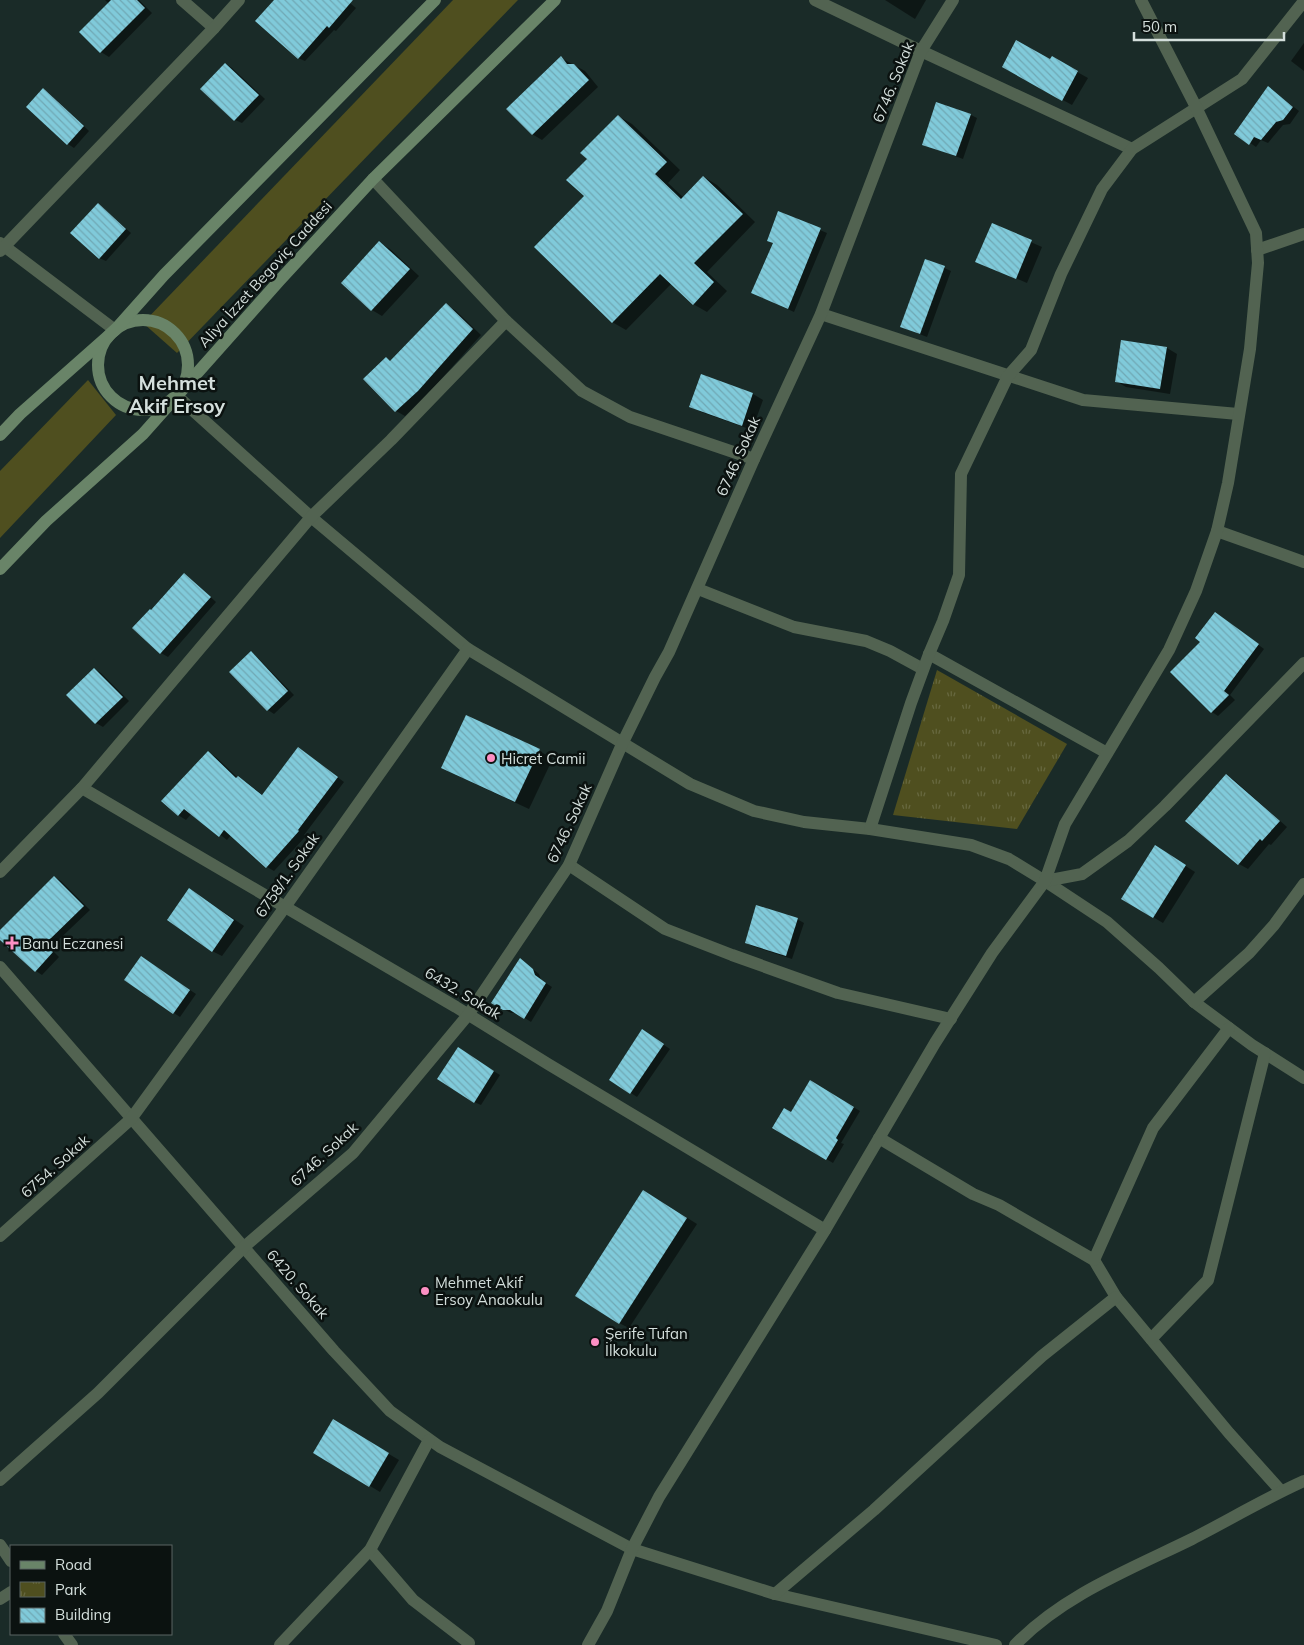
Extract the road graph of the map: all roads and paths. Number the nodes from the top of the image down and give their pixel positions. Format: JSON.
{"nodes":[{"id":1,"x":182,"y":0,"type":"edge"},
{"id":2,"x":239,"y":0,"type":"edge"},
{"id":3,"x":435,"y":0,"type":"edge"},
{"id":4,"x":555,"y":0,"type":"edge"},
{"id":5,"x":816,"y":0,"type":"edge"},
{"id":6,"x":953,"y":0,"type":"edge"},
{"id":7,"x":1141,"y":0,"type":"edge"},
{"id":8,"x":1304,"y":1,"type":"edge"},
{"id":9,"x":214,"y":28,"type":"junction"},
{"id":10,"x":921,"y":51,"type":"junction"},
{"id":11,"x":1196,"y":108,"type":"junction"},
{"id":12,"x":1132,"y":149,"type":"junction"},
{"id":13,"x":373,"y":179,"type":"junction"},
{"id":14,"x":1304,"y":234,"type":"edge"},
{"id":15,"x":1,"y":247,"type":"edge"},
{"id":16,"x":1257,"y":250,"type":"junction"},
{"id":17,"x":821,"y":314,"type":"junction"},
{"id":18,"x":506,"y":321,"type":"junction"},
{"id":19,"x":115,"y":330,"type":"junction"},
{"id":20,"x":1008,"y":376,"type":"junction"},
{"id":21,"x":177,"y":396,"type":"junction"},
{"id":22,"x":1238,"y":414,"type":"junction"},
{"id":23,"x":0,"y":436,"type":"edge"},
{"id":24,"x":754,"y":459,"type":"junction"},
{"id":25,"x":311,"y":517,"type":"junction"},
{"id":26,"x":1217,"y":531,"type":"junction"},
{"id":27,"x":1304,"y":562,"type":"edge"},
{"id":28,"x":0,"y":570,"type":"edge"},
{"id":29,"x":698,"y":589,"type":"junction"},
{"id":30,"x":468,"y":649,"type":"junction"},
{"id":31,"x":929,"y":654,"type":"junction"},
{"id":32,"x":1304,"y":663,"type":"edge"},
{"id":33,"x":924,"y":670,"type":"junction"},
{"id":34,"x":623,"y":742,"type":"junction"},
{"id":35,"x":1107,"y":753,"type":"junction"},
{"id":36,"x":82,"y":788,"type":"junction"},
{"id":37,"x":870,"y":829,"type":"junction"},
{"id":38,"x":569,"y":865,"type":"junction"},
{"id":39,"x":0,"y":872,"type":"edge"},
{"id":40,"x":1045,"y":881,"type":"junction"},
{"id":41,"x":1304,"y":884,"type":"edge"},
{"id":42,"x":285,"y":907,"type":"junction"},
{"id":43,"x":0,"y":967,"type":"edge"},
{"id":44,"x":1194,"y":1002,"type":"junction"},
{"id":45,"x":468,"y":1015,"type":"junction"},
{"id":46,"x":951,"y":1018,"type":"junction"},
{"id":47,"x":1229,"y":1028,"type":"junction"},
{"id":48,"x":1265,"y":1053,"type":"junction"},
{"id":49,"x":1304,"y":1078,"type":"edge"},
{"id":50,"x":131,"y":1119,"type":"junction"},
{"id":51,"x":879,"y":1138,"type":"junction"},
{"id":52,"x":825,"y":1230,"type":"junction"},
{"id":53,"x":2,"y":1232,"type":"edge"},
{"id":54,"x":244,"y":1247,"type":"junction"},
{"id":55,"x":1094,"y":1260,"type":"junction"},
{"id":56,"x":1116,"y":1297,"type":"junction"},
{"id":57,"x":1151,"y":1339,"type":"junction"},
{"id":58,"x":429,"y":1440,"type":"junction"},
{"id":59,"x":0,"y":1480,"type":"edge"},
{"id":60,"x":1304,"y":1481,"type":"edge"},
{"id":61,"x":1281,"y":1491,"type":"junction"},
{"id":62,"x":0,"y":1545,"type":"edge"},
{"id":63,"x":632,"y":1549,"type":"junction"},
{"id":64,"x":370,"y":1550,"type":"junction"},
{"id":65,"x":10,"y":1560,"type":"edge"},
{"id":66,"x":775,"y":1594,"type":"junction"},
{"id":67,"x":469,"y":1643,"type":"dead end"},
{"id":68,"x":280,"y":1645,"type":"edge"},
{"id":69,"x":588,"y":1645,"type":"edge"},
{"id":70,"x":996,"y":1645,"type":"edge"},
{"id":71,"x":1015,"y":1645,"type":"edge"}],
"edges":[{"from":1,"to":9,"type":"street"},
{"from":2,"to":9,"type":"street"},
{"from":3,"to":19,"type":"main road"},
{"from":4,"to":13,"type":"main road","name":"Aliya İzzet Begoviç Caddesi"},
{"from":5,"to":10,"type":"street"},
{"from":6,"to":10,"type":"street","name":"6746. Sokak"},
{"from":7,"to":11,"type":"street"},
{"from":8,"to":11,"type":"street"},
{"from":9,"to":15,"type":"street"},
{"from":10,"to":12,"type":"street"},
{"from":10,"to":17,"type":"street","name":"6746. Sokak"},
{"from":11,"to":12,"type":"street"},
{"from":11,"to":16,"type":"street"},
{"from":12,"to":20,"type":"street"},
{"from":13,"to":18,"type":"street"},
{"from":13,"to":21,"type":"main road","name":"Aliya İzzet Begoviç Caddesi"},
{"from":14,"to":16,"type":"street"},
{"from":15,"to":19,"type":"street"},
{"from":16,"to":22,"type":"street"},
{"from":17,"to":20,"type":"street"},
{"from":17,"to":24,"type":"street","name":"6746. Sokak"},
{"from":18,"to":24,"type":"street"},
{"from":18,"to":25,"type":"street"},
{"from":19,"to":21,"type":"main road"},
{"from":19,"to":21,"type":"main road"},
{"from":19,"to":23,"type":"main road"},
{"from":20,"to":22,"type":"street"},
{"from":20,"to":31,"type":"street"},
{"from":21,"to":25,"type":"street"},
{"from":21,"to":28,"type":"main road","name":"Aliya İzzet Begoviç Caddesi"},
{"from":22,"to":26,"type":"street"},
{"from":24,"to":29,"type":"street","name":"6746. Sokak"},
{"from":25,"to":30,"type":"street"},
{"from":25,"to":36,"type":"street"},
{"from":26,"to":27,"type":"street"},
{"from":26,"to":35,"type":"street"},
{"from":29,"to":33,"type":"street"},
{"from":29,"to":34,"type":"street","name":"6746. Sokak"},
{"from":30,"to":34,"type":"street"},
{"from":30,"to":42,"type":"street","name":"6758/1. Sokak"},
{"from":31,"to":33,"type":"street"},
{"from":31,"to":35,"type":"street"},
{"from":32,"to":40,"type":"street"},
{"from":33,"to":37,"type":"street"},
{"from":34,"to":37,"type":"street"},
{"from":34,"to":38,"type":"street","name":"6746. Sokak"},
{"from":35,"to":40,"type":"street"},
{"from":36,"to":39,"type":"street"},
{"from":36,"to":42,"type":"street","name":"6432. Sokak"},
{"from":37,"to":40,"type":"street"},
{"from":38,"to":45,"type":"street","name":"6746. Sokak"},
{"from":38,"to":46,"type":"street"},
{"from":40,"to":44,"type":"street"},
{"from":40,"to":46,"type":"street"},
{"from":41,"to":44,"type":"street"},
{"from":42,"to":45,"type":"street","name":"6432. Sokak"},
{"from":42,"to":50,"type":"street","name":"6758/1. Sokak"},
{"from":43,"to":50,"type":"street","name":"6420. Sokak"},
{"from":44,"to":47,"type":"street"},
{"from":45,"to":52,"type":"street","name":"6432. Sokak"},
{"from":45,"to":54,"type":"street","name":"6746. Sokak"},
{"from":46,"to":51,"type":"street"},
{"from":47,"to":48,"type":"street"},
{"from":47,"to":55,"type":"street"},
{"from":48,"to":49,"type":"street"},
{"from":48,"to":57,"type":"street"},
{"from":50,"to":53,"type":"street","name":"6754. Sokak"},
{"from":50,"to":54,"type":"street","name":"6420. Sokak"},
{"from":51,"to":52,"type":"street"},
{"from":51,"to":55,"type":"street"},
{"from":52,"to":63,"type":"street"},
{"from":54,"to":58,"type":"street","name":"6420. Sokak"},
{"from":54,"to":59,"type":"street","name":"6746. Sokak"},
{"from":55,"to":56,"type":"street"},
{"from":56,"to":57,"type":"street"},
{"from":56,"to":66,"type":"street"},
{"from":57,"to":61,"type":"street"},
{"from":58,"to":63,"type":"street","name":"6420. Sokak"},
{"from":58,"to":64,"type":"street"},
{"from":60,"to":61,"type":"street"},
{"from":61,"to":71,"type":"street"},
{"from":62,"to":65,"type":"street"},
{"from":63,"to":66,"type":"street","name":"6420. Sokak"},
{"from":63,"to":69,"type":"street"},
{"from":64,"to":67,"type":"street"},
{"from":64,"to":68,"type":"street"},
{"from":66,"to":70,"type":"street","name":"6420. Sokak"}]}
